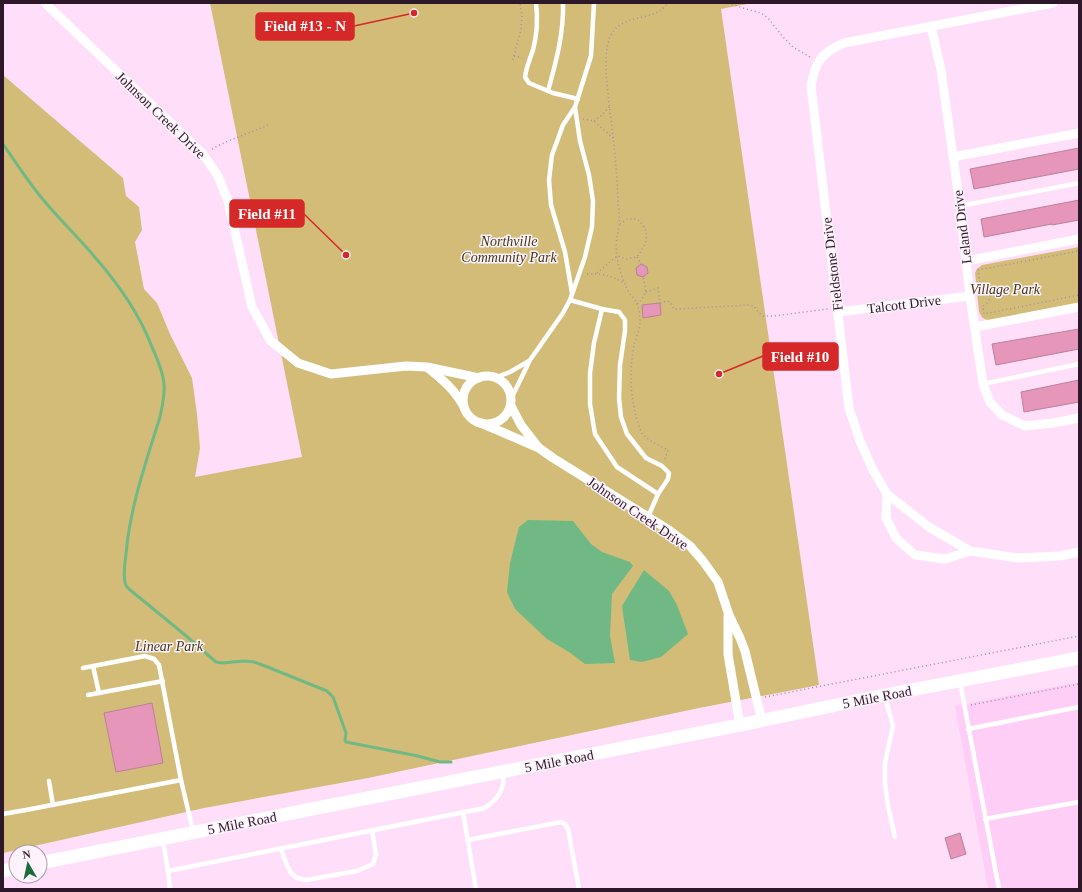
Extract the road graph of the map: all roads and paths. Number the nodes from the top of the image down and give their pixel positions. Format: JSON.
{"nodes":[{"id":1,"x":45,"y":3,"type":"edge"},
{"id":2,"x":520,"y":3,"type":"edge"},
{"id":3,"x":536,"y":3,"type":"edge"},
{"id":4,"x":563,"y":3,"type":"edge"},
{"id":5,"x":596,"y":3,"type":"edge"},
{"id":6,"x":668,"y":3,"type":"edge"},
{"id":7,"x":728,"y":3,"type":"edge"},
{"id":8,"x":1053,"y":3,"type":"edge"},
{"id":9,"x":931,"y":26,"type":"junction"},
{"id":10,"x":514,"y":56,"type":"junction"},
{"id":11,"x":513,"y":60,"type":"dead end"},
{"id":12,"x":529,"y":60,"type":"junction"},
{"id":13,"x":818,"y":62,"type":"junction"},
{"id":14,"x":548,"y":91,"type":"junction"},
{"id":15,"x":578,"y":99,"type":"junction"},
{"id":16,"x":610,"y":106,"type":"junction"},
{"id":17,"x":575,"y":107,"type":"junction"},
{"id":18,"x":577,"y":118,"type":"junction"},
{"id":19,"x":594,"y":121,"type":"junction"},
{"id":20,"x":268,"y":125,"type":"dead end"},
{"id":21,"x":1079,"y":133,"type":"edge"},
{"id":22,"x":614,"y":139,"type":"junction"},
{"id":23,"x":204,"y":155,"type":"junction"},
{"id":24,"x":952,"y":157,"type":"junction"},
{"id":25,"x":1079,"y":183,"type":"edge"},
{"id":26,"x":960,"y":206,"type":"junction"},
{"id":27,"x":619,"y":225,"type":"junction"},
{"id":28,"x":1079,"y":239,"type":"edge"},
{"id":29,"x":1079,"y":251,"type":"edge"},
{"id":30,"x":617,"y":256,"type":"junction"},
{"id":31,"x":637,"y":257,"type":"junction"},
{"id":32,"x":966,"y":261,"type":"junction"},
{"id":33,"x":641,"y":264,"type":"dead end"},
{"id":34,"x":580,"y":273,"type":"junction"},
{"id":35,"x":597,"y":273,"type":"junction"},
{"id":36,"x":643,"y":277,"type":"dead end"},
{"id":37,"x":980,"y":282,"type":"junction"},
{"id":38,"x":625,"y":283,"type":"junction"},
{"id":39,"x":974,"y":283,"type":"dead end"},
{"id":40,"x":646,"y":292,"type":"junction"},
{"id":41,"x":970,"y":296,"type":"junction"},
{"id":42,"x":1079,"y":296,"type":"edge"},
{"id":43,"x":571,"y":297,"type":"junction"},
{"id":44,"x":637,"y":304,"type":"junction"},
{"id":45,"x":1079,"y":307,"type":"edge"},
{"id":46,"x":602,"y":309,"type":"junction"},
{"id":47,"x":838,"y":310,"type":"junction"},
{"id":48,"x":975,"y":327,"type":"junction"},
{"id":49,"x":530,"y":360,"type":"junction"},
{"id":50,"x":1079,"y":364,"type":"edge"},
{"id":51,"x":427,"y":367,"type":"junction"},
{"id":52,"x":479,"y":378,"type":"junction"},
{"id":53,"x":494,"y":378,"type":"junction"},
{"id":54,"x":983,"y":384,"type":"junction"},
{"id":55,"x":511,"y":402,"type":"junction"},
{"id":56,"x":465,"y":408,"type":"junction"},
{"id":57,"x":1079,"y":418,"type":"edge"},
{"id":58,"x":481,"y":423,"type":"junction"},
{"id":59,"x":539,"y":448,"type":"junction"},
{"id":60,"x":662,"y":466,"type":"junction"},
{"id":61,"x":658,"y":494,"type":"junction"},
{"id":62,"x":887,"y":494,"type":"junction"},
{"id":63,"x":648,"y":517,"type":"junction"},
{"id":64,"x":970,"y":551,"type":"junction"},
{"id":65,"x":1079,"y":552,"type":"edge"},
{"id":66,"x":728,"y":615,"type":"junction"},
{"id":67,"x":1079,"y":636,"type":"edge"},
{"id":68,"x":1079,"y":658,"type":"edge"},
{"id":69,"x":93,"y":666,"type":"junction"},
{"id":70,"x":83,"y":668,"type":"dead end"},
{"id":71,"x":163,"y":681,"type":"junction"},
{"id":72,"x":959,"y":681,"type":"junction"},
{"id":73,"x":1079,"y":684,"type":"edge"},
{"id":74,"x":99,"y":693,"type":"junction"},
{"id":75,"x":88,"y":695,"type":"dead end"},
{"id":76,"x":885,"y":695,"type":"junction"},
{"id":77,"x":756,"y":699,"type":"junction"},
{"id":78,"x":964,"y":706,"type":"junction"},
{"id":79,"x":1079,"y":707,"type":"edge"},
{"id":80,"x":762,"y":721,"type":"junction"},
{"id":81,"x":740,"y":726,"type":"junction"},
{"id":82,"x":968,"y":729,"type":"junction"},
{"id":83,"x":502,"y":772,"type":"junction"},
{"id":84,"x":182,"y":780,"type":"junction"},
{"id":85,"x":49,"y":782,"type":"dead end"},
{"id":86,"x":1079,"y":802,"type":"edge"},
{"id":87,"x":53,"y":805,"type":"junction"},
{"id":88,"x":463,"y":812,"type":"junction"},
{"id":89,"x":3,"y":814,"type":"edge"},
{"id":90,"x":985,"y":819,"type":"junction"},
{"id":91,"x":372,"y":830,"type":"junction"},
{"id":92,"x":193,"y":833,"type":"junction"},
{"id":93,"x":895,"y":837,"type":"dead end"},
{"id":94,"x":162,"y":839,"type":"junction"},
{"id":95,"x":468,"y":840,"type":"junction"},
{"id":96,"x":281,"y":849,"type":"junction"},
{"id":97,"x":48,"y":862,"type":"edge"},
{"id":98,"x":168,"y":871,"type":"junction"},
{"id":99,"x":170,"y":889,"type":"edge"},
{"id":100,"x":476,"y":889,"type":"edge"},
{"id":101,"x":579,"y":889,"type":"edge"},
{"id":102,"x":999,"y":889,"type":"edge"}],
"edges":[{"from":1,"to":23,"type":"street","name":"Johnson Creek Drive"},
{"from":2,"to":10,"type":"path"},
{"from":3,"to":12,"type":"lane"},
{"from":4,"to":14,"type":"lane"},
{"from":5,"to":15,"type":"lane"},
{"from":6,"to":16,"type":"path"},
{"from":7,"to":13,"type":"path"},
{"from":8,"to":9,"type":"street","name":"Fieldstone Drive"},
{"from":9,"to":13,"type":"street","name":"Fieldstone Drive"},
{"from":9,"to":24,"type":"street","name":"Leland Drive"},
{"from":10,"to":11,"type":"path"},
{"from":10,"to":12,"type":"path"},
{"from":12,"to":14,"type":"lane"},
{"from":13,"to":47,"type":"street","name":"Fieldstone Drive"},
{"from":14,"to":15,"type":"lane"},
{"from":15,"to":17,"type":"lane"},
{"from":16,"to":19,"type":"path"},
{"from":16,"to":22,"type":"path"},
{"from":17,"to":18,"type":"lane"},
{"from":17,"to":43,"type":"lane"},
{"from":18,"to":19,"type":"path"},
{"from":18,"to":34,"type":"lane"},
{"from":19,"to":22,"type":"path"},
{"from":20,"to":23,"type":"path"},
{"from":21,"to":24,"type":"street"},
{"from":22,"to":27,"type":"path"},
{"from":23,"to":51,"type":"street","name":"Johnson Creek Drive"},
{"from":24,"to":26,"type":"street","name":"Leland Drive"},
{"from":25,"to":26,"type":"lane"},
{"from":26,"to":32,"type":"street","name":"Leland Drive"},
{"from":27,"to":30,"type":"path"},
{"from":27,"to":31,"type":"path"},
{"from":28,"to":32,"type":"street"},
{"from":29,"to":37,"type":"path"},
{"from":30,"to":31,"type":"path"},
{"from":30,"to":35,"type":"path"},
{"from":30,"to":38,"type":"path"},
{"from":31,"to":33,"type":"path"},
{"from":32,"to":41,"type":"street","name":"Leland Drive"},
{"from":34,"to":35,"type":"path"},
{"from":34,"to":43,"type":"lane"},
{"from":35,"to":38,"type":"path"},
{"from":36,"to":40,"type":"path"},
{"from":37,"to":39,"type":"path"},
{"from":37,"to":42,"type":"path"},
{"from":38,"to":44,"type":"path"},
{"from":40,"to":44,"type":"path"},
{"from":40,"to":47,"type":"path"},
{"from":41,"to":47,"type":"street","name":"Talcott Drive"},
{"from":41,"to":48,"type":"street","name":"Leland Drive"},
{"from":43,"to":46,"type":"lane"},
{"from":43,"to":49,"type":"lane"},
{"from":44,"to":60,"type":"path"},
{"from":45,"to":48,"type":"street"},
{"from":46,"to":60,"type":"lane"},
{"from":46,"to":61,"type":"lane"},
{"from":47,"to":62,"type":"street","name":"Fieldstone Drive"},
{"from":48,"to":54,"type":"street","name":"Leland Drive"},
{"from":49,"to":53,"type":"lane"},
{"from":49,"to":55,"type":"lane"},
{"from":50,"to":54,"type":"lane"},
{"from":51,"to":52,"type":"street","name":"Johnson Creek Drive"},
{"from":51,"to":56,"type":"street"},
{"from":52,"to":53,"type":"street"},
{"from":52,"to":56,"type":"street"},
{"from":53,"to":55,"type":"street"},
{"from":54,"to":57,"type":"street","name":"Leland Drive"},
{"from":55,"to":58,"type":"street"},
{"from":55,"to":59,"type":"street","name":"Johnson Creek Drive"},
{"from":56,"to":58,"type":"street"},
{"from":58,"to":59,"type":"street","name":"Johnson Creek Drive"},
{"from":59,"to":63,"type":"street","name":"Johnson Creek Drive"},
{"from":60,"to":61,"type":"lane"},
{"from":61,"to":63,"type":"lane"},
{"from":62,"to":64,"type":"street","name":"Fieldstone Drive"},
{"from":62,"to":64,"type":"street"},
{"from":63,"to":66,"type":"street","name":"Johnson Creek Drive"},
{"from":64,"to":65,"type":"street","name":"Fieldstone Drive"},
{"from":66,"to":77,"type":"street","name":"Johnson Creek Drive"},
{"from":66,"to":81,"type":"street","name":"Johnson Creek Drive"},
{"from":67,"to":77,"type":"path"},
{"from":68,"to":72,"type":"street","name":"5 Mile Road"},
{"from":69,"to":70,"type":"lane"},
{"from":69,"to":71,"type":"lane"},
{"from":69,"to":74,"type":"lane"},
{"from":71,"to":74,"type":"lane"},
{"from":71,"to":84,"type":"lane"},
{"from":72,"to":76,"type":"street","name":"5 Mile Road"},
{"from":72,"to":78,"type":"lane"},
{"from":73,"to":78,"type":"path"},
{"from":74,"to":75,"type":"lane"},
{"from":76,"to":80,"type":"street","name":"5 Mile Road"},
{"from":76,"to":93,"type":"lane"},
{"from":77,"to":80,"type":"street","name":"Johnson Creek Drive"},
{"from":78,"to":82,"type":"lane"},
{"from":79,"to":82,"type":"lane"},
{"from":80,"to":81,"type":"street","name":"5 Mile Road"},
{"from":81,"to":83,"type":"street","name":"5 Mile Road"},
{"from":82,"to":90,"type":"lane"},
{"from":83,"to":88,"type":"lane"},
{"from":83,"to":92,"type":"street","name":"5 Mile Road"},
{"from":84,"to":87,"type":"lane"},
{"from":84,"to":92,"type":"lane"},
{"from":85,"to":87,"type":"lane"},
{"from":86,"to":90,"type":"lane"},
{"from":87,"to":89,"type":"lane"},
{"from":88,"to":91,"type":"lane"},
{"from":88,"to":95,"type":"lane"},
{"from":90,"to":102,"type":"lane"},
{"from":91,"to":96,"type":"lane"},
{"from":91,"to":96,"type":"lane"},
{"from":92,"to":94,"type":"street","name":"5 Mile Road"},
{"from":94,"to":97,"type":"street","name":"5 Mile Road"},
{"from":94,"to":98,"type":"lane"},
{"from":95,"to":100,"type":"lane"},
{"from":95,"to":101,"type":"lane"},
{"from":96,"to":98,"type":"lane"},
{"from":98,"to":99,"type":"lane"}]}
